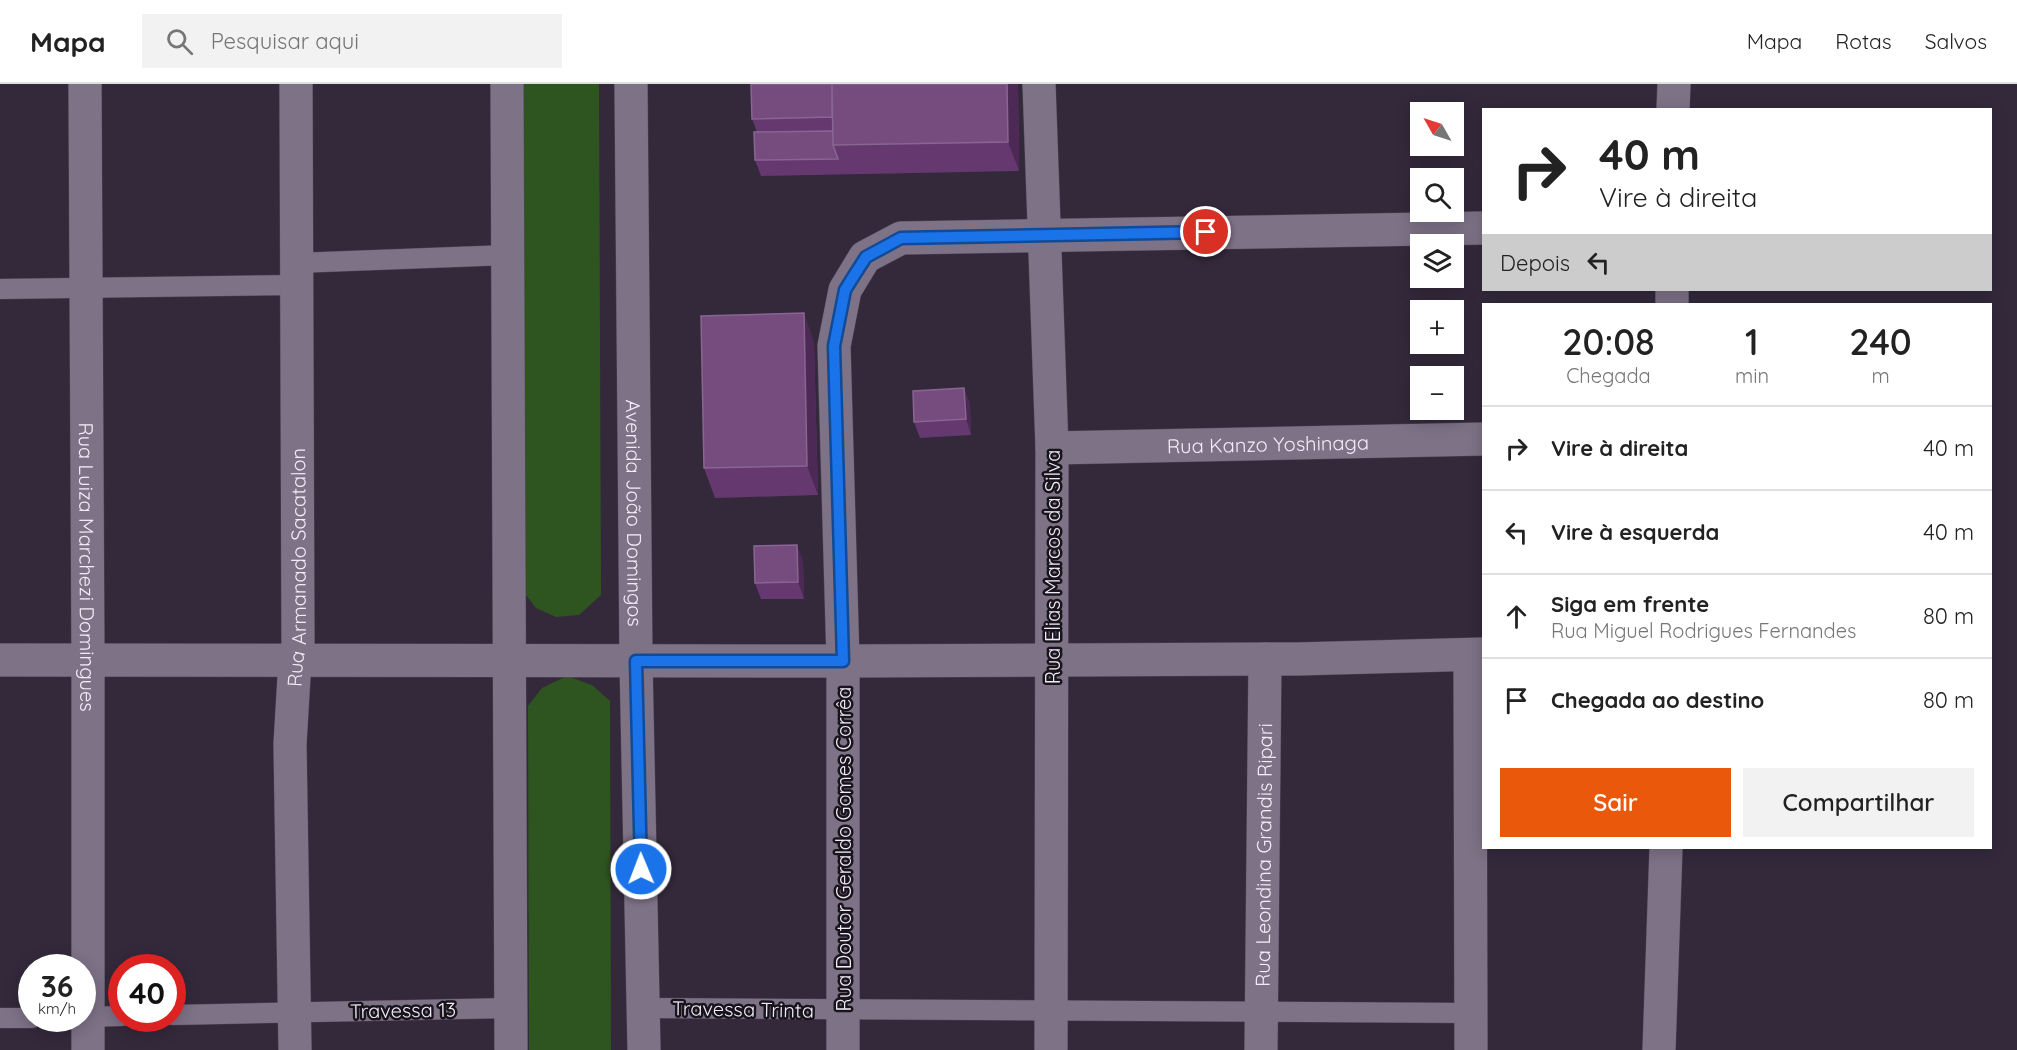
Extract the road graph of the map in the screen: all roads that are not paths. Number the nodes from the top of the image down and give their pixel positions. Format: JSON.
{"nodes":[{"id":1,"x":85,"y":84,"type":"edge"},
{"id":2,"x":296,"y":84,"type":"edge"},
{"id":3,"x":507,"y":84,"type":"edge"},
{"id":4,"x":631,"y":84,"type":"edge"},
{"id":5,"x":1039,"y":84,"type":"edge"},
{"id":6,"x":1674,"y":84,"type":"edge"},
{"id":7,"x":1673,"y":108,"type":"edge"},
{"id":8,"x":1482,"y":228,"type":"edge"},
{"id":9,"x":1044,"y":234,"type":"junction"},
{"id":10,"x":508,"y":255,"type":"junction"},
{"id":11,"x":297,"y":274,"type":"junction"},
{"id":12,"x":85,"y":288,"type":"junction"},
{"id":13,"x":0,"y":289,"type":"edge"},
{"id":14,"x":1482,"y":439,"type":"edge"},
{"id":15,"x":1052,"y":448,"type":"junction"},
{"id":16,"x":1477,"y":655,"type":"edge"},
{"id":17,"x":1264,"y":659,"type":"junction"},
{"id":18,"x":0,"y":660,"type":"edge"},
{"id":19,"x":88,"y":660,"type":"junction"},
{"id":20,"x":295,"y":660,"type":"junction"},
{"id":21,"x":510,"y":660,"type":"junction"},
{"id":22,"x":1053,"y":660,"type":"junction"},
{"id":23,"x":636,"y":661,"type":"junction"},
{"id":24,"x":843,"y":661,"type":"junction"},
{"id":25,"x":1666,"y":849,"type":"edge"},
{"id":26,"x":86,"y":954,"type":"edge"},
{"id":27,"x":511,"y":1008,"type":"junction"},
{"id":28,"x":644,"y":1008,"type":"junction"},
{"id":29,"x":842,"y":1010,"type":"junction"},
{"id":30,"x":1051,"y":1011,"type":"junction"},
{"id":31,"x":294,"y":1012,"type":"junction"},
{"id":32,"x":1261,"y":1012,"type":"junction"},
{"id":33,"x":1470,"y":1014,"type":"junction"},
{"id":34,"x":186,"y":1015,"type":"edge"},
{"id":35,"x":0,"y":1018,"type":"edge"},
{"id":36,"x":18,"y":1018,"type":"edge"},
{"id":37,"x":86,"y":1032,"type":"edge"},
{"id":38,"x":88,"y":1050,"type":"edge"},
{"id":39,"x":295,"y":1050,"type":"edge"},
{"id":40,"x":511,"y":1050,"type":"edge"},
{"id":41,"x":644,"y":1050,"type":"edge"},
{"id":42,"x":843,"y":1050,"type":"edge"},
{"id":43,"x":1051,"y":1050,"type":"edge"},
{"id":44,"x":1261,"y":1050,"type":"edge"},
{"id":45,"x":1471,"y":1050,"type":"edge"},
{"id":46,"x":1659,"y":1050,"type":"edge"}],
"edges":[{"from":1,"to":12,"type":"street","name":"Rua Luiza Marchezi Domingues"},
{"from":2,"to":11,"type":"street","name":"Rua Armanado Sacatalon"},
{"from":3,"to":10,"type":"street"},
{"from":4,"to":23,"type":"street","name":"Avenida João Domingos"},
{"from":5,"to":9,"type":"street","name":"Rua Elias Marcos da Silva"},
{"from":6,"to":7,"type":"street"},
{"from":8,"to":9,"type":"street"},
{"from":9,"to":15,"type":"street","name":"Rua Elias Marcos da Silva"},
{"from":9,"to":24,"type":"street","name":"Rua Doutor Geraldo Gomes Corrêa"},
{"from":10,"to":11,"type":"lane"},
{"from":10,"to":21,"type":"street"},
{"from":11,"to":12,"type":"lane"},
{"from":11,"to":20,"type":"street","name":"Rua Armanado Sacatalon"},
{"from":12,"to":13,"type":"lane"},
{"from":12,"to":19,"type":"street","name":"Rua Luiza Marchezi Domingues"},
{"from":14,"to":15,"type":"street","name":"Rua Kanzo Yoshinaga"},
{"from":15,"to":22,"type":"street","name":"Rua Elias Marcos da Silva"},
{"from":16,"to":17,"type":"street"},
{"from":16,"to":33,"type":"street"},
{"from":17,"to":22,"type":"street"},
{"from":17,"to":32,"type":"street","name":"Rua Leondina Grandis Ripari"},
{"from":18,"to":19,"type":"street"},
{"from":19,"to":20,"type":"street"},
{"from":19,"to":26,"type":"street","name":"Rua Luiza Marchezi Domingues"},
{"from":20,"to":21,"type":"street"},
{"from":20,"to":31,"type":"street","name":"Rua Armanado Sacatalon"},
{"from":21,"to":23,"type":"street"},
{"from":21,"to":27,"type":"street"},
{"from":22,"to":24,"type":"street"},
{"from":22,"to":30,"type":"street","name":"Rua Elias Marcos da Silva"},
{"from":23,"to":24,"type":"street"},
{"from":23,"to":28,"type":"street","name":"Avenida João Domingos"},
{"from":24,"to":29,"type":"street","name":"Rua Doutor Geraldo Gomes Corrêa"},
{"from":25,"to":46,"type":"street"},
{"from":27,"to":31,"type":"lane","name":"Travessa 13"},
{"from":27,"to":40,"type":"street"},
{"from":28,"to":29,"type":"lane","name":"Travessa Trinta"},
{"from":28,"to":41,"type":"street","name":"Avenida João Domingos"},
{"from":29,"to":30,"type":"lane","name":"Travessa Trinta"},
{"from":29,"to":42,"type":"street","name":"Rua Doutor Geraldo Gomes Corrêa"},
{"from":30,"to":32,"type":"lane","name":"Travessa Trinta"},
{"from":30,"to":43,"type":"street","name":"Rua Elias Marcos da Silva"},
{"from":31,"to":34,"type":"lane","name":"Travessa 13"},
{"from":31,"to":39,"type":"street","name":"Rua Armanado Sacatalon"},
{"from":32,"to":33,"type":"lane","name":"Travessa Trinta"},
{"from":32,"to":44,"type":"street","name":"Rua Leondina Grandis Ripari"},
{"from":33,"to":45,"type":"street"},
{"from":35,"to":36,"type":"lane"},
{"from":37,"to":38,"type":"street","name":"Rua Luiza Marchezi Domingues"}]}
